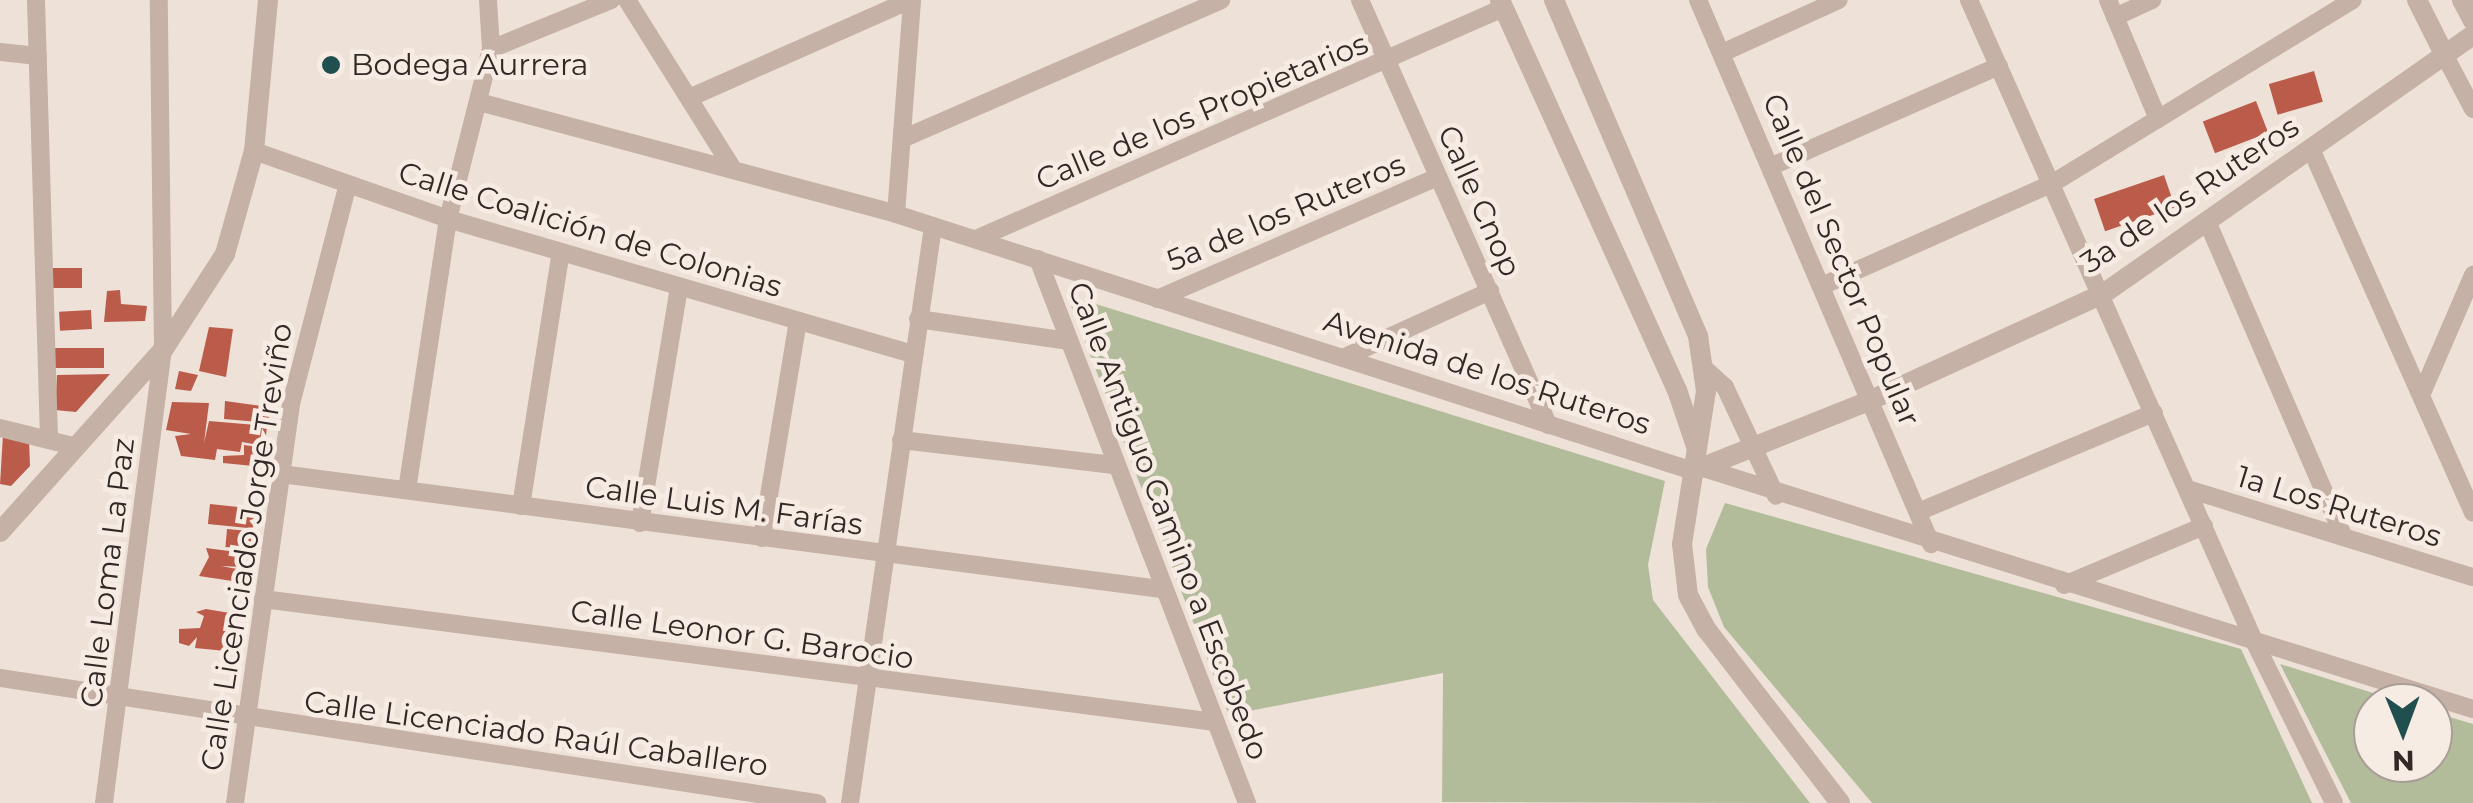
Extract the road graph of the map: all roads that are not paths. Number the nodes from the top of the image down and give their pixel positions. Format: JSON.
{"nodes":[{"id":1,"x":36,"y":0,"type":"edge"},
{"id":2,"x":159,"y":0,"type":"edge"},
{"id":3,"x":268,"y":0,"type":"edge"},
{"id":4,"x":488,"y":0,"type":"edge"},
{"id":5,"x":611,"y":0,"type":"edge"},
{"id":6,"x":627,"y":0,"type":"edge"},
{"id":7,"x":911,"y":0,"type":"edge"},
{"id":8,"x":1222,"y":0,"type":"edge"},
{"id":9,"x":1360,"y":0,"type":"edge"},
{"id":10,"x":1554,"y":0,"type":"edge"},
{"id":11,"x":1698,"y":0,"type":"edge"},
{"id":12,"x":1840,"y":0,"type":"edge"},
{"id":13,"x":1969,"y":0,"type":"edge"},
{"id":14,"x":2152,"y":0,"type":"edge"},
{"id":15,"x":2352,"y":0,"type":"edge"},
{"id":16,"x":2417,"y":0,"type":"edge"},
{"id":17,"x":2462,"y":0,"type":"edge"},
{"id":18,"x":1502,"y":4,"type":"edge"},
{"id":19,"x":2112,"y":8,"type":"edge"},
{"id":20,"x":2473,"y":22,"type":"edge"},
{"id":21,"x":2473,"y":36,"type":"edge"},
{"id":22,"x":490,"y":50,"type":"junction"},
{"id":23,"x":0,"y":52,"type":"edge"},
{"id":24,"x":1722,"y":53,"type":"junction"},
{"id":25,"x":38,"y":56,"type":"junction"},
{"id":26,"x":2445,"y":56,"type":"junction"},
{"id":27,"x":1388,"y":62,"type":"junction"},
{"id":28,"x":1999,"y":66,"type":"junction"},
{"id":29,"x":689,"y":98,"type":"junction"},
{"id":30,"x":479,"y":102,"type":"junction"},
{"id":31,"x":2473,"y":109,"type":"edge"},
{"id":32,"x":2158,"y":118,"type":"junction"},
{"id":33,"x":902,"y":140,"type":"junction"},
{"id":34,"x":2310,"y":149,"type":"junction"},
{"id":35,"x":254,"y":151,"type":"junction"},
{"id":36,"x":731,"y":166,"type":"junction"},
{"id":37,"x":1772,"y":166,"type":"junction"},
{"id":38,"x":1438,"y":177,"type":"junction"},
{"id":39,"x":2053,"y":183,"type":"junction"},
{"id":40,"x":348,"y":184,"type":"junction"},
{"id":41,"x":896,"y":214,"type":"junction"},
{"id":42,"x":448,"y":219,"type":"junction"},
{"id":43,"x":2207,"y":221,"type":"junction"},
{"id":44,"x":933,"y":226,"type":"junction"},
{"id":45,"x":976,"y":239,"type":"junction"},
{"id":46,"x":562,"y":252,"type":"junction"},
{"id":47,"x":1038,"y":259,"type":"junction"},
{"id":48,"x":2473,"y":275,"type":"edge"},
{"id":49,"x":1824,"y":285,"type":"junction"},
{"id":50,"x":679,"y":287,"type":"junction"},
{"id":51,"x":1490,"y":291,"type":"junction"},
{"id":52,"x":2103,"y":294,"type":"junction"},
{"id":53,"x":1157,"y":298,"type":"junction"},
{"id":54,"x":918,"y":320,"type":"junction"},
{"id":55,"x":798,"y":322,"type":"junction"},
{"id":56,"x":1698,"y":336,"type":"junction"},
{"id":57,"x":1068,"y":341,"type":"junction"},
{"id":58,"x":163,"y":350,"type":"junction"},
{"id":59,"x":1660,"y":350,"type":"junction"},
{"id":60,"x":912,"y":354,"type":"junction"},
{"id":61,"x":1343,"y":358,"type":"junction"},
{"id":62,"x":1705,"y":369,"type":"junction"},
{"id":63,"x":2422,"y":393,"type":"junction"},
{"id":64,"x":1871,"y":400,"type":"junction"},
{"id":65,"x":2154,"y":413,"type":"junction"},
{"id":66,"x":1548,"y":425,"type":"junction"},
{"id":67,"x":0,"y":428,"type":"edge"},
{"id":68,"x":49,"y":439,"type":"junction"},
{"id":69,"x":902,"y":440,"type":"junction"},
{"id":70,"x":1696,"y":446,"type":"junction"},
{"id":71,"x":77,"y":447,"type":"junction"},
{"id":72,"x":1754,"y":448,"type":"junction"},
{"id":73,"x":1114,"y":465,"type":"junction"},
{"id":74,"x":1698,"y":470,"type":"junction"},
{"id":75,"x":282,"y":474,"type":"junction"},
{"id":76,"x":2188,"y":489,"type":"junction"},
{"id":77,"x":407,"y":490,"type":"junction"},
{"id":78,"x":1776,"y":496,"type":"junction"},
{"id":79,"x":521,"y":506,"type":"junction"},
{"id":80,"x":1918,"y":512,"type":"junction"},
{"id":81,"x":2473,"y":513,"type":"edge"},
{"id":82,"x":640,"y":523,"type":"junction"},
{"id":83,"x":2204,"y":526,"type":"junction"},
{"id":84,"x":0,"y":532,"type":"edge"},
{"id":85,"x":2344,"y":537,"type":"junction"},
{"id":86,"x":762,"y":538,"type":"junction"},
{"id":87,"x":1930,"y":544,"type":"junction"},
{"id":88,"x":887,"y":556,"type":"junction"},
{"id":89,"x":2473,"y":577,"type":"edge"},
{"id":90,"x":2064,"y":585,"type":"junction"},
{"id":91,"x":1160,"y":588,"type":"junction"},
{"id":92,"x":263,"y":598,"type":"junction"},
{"id":93,"x":2255,"y":644,"type":"junction"},
{"id":94,"x":0,"y":678,"type":"edge"},
{"id":95,"x":867,"y":680,"type":"junction"},
{"id":96,"x":120,"y":699,"type":"junction"},
{"id":97,"x":2473,"y":709,"type":"edge"},
{"id":98,"x":246,"y":720,"type":"junction"},
{"id":99,"x":1215,"y":722,"type":"junction"},
{"id":100,"x":104,"y":803,"type":"edge"},
{"id":101,"x":235,"y":803,"type":"edge"},
{"id":102,"x":817,"y":803,"type":"edge"},
{"id":103,"x":850,"y":803,"type":"edge"},
{"id":104,"x":1247,"y":803,"type":"edge"},
{"id":105,"x":1840,"y":803,"type":"edge"},
{"id":106,"x":2334,"y":803,"type":"edge"}],
"edges":[{"from":1,"to":25,"type":"street"},
{"from":2,"to":58,"type":"street","name":"Calle Loma La Paz"},
{"from":3,"to":35,"type":"street"},
{"from":4,"to":22,"type":"street"},
{"from":5,"to":22,"type":"street"},
{"from":6,"to":29,"type":"street"},
{"from":7,"to":29,"type":"street"},
{"from":7,"to":33,"type":"street"},
{"from":8,"to":33,"type":"street"},
{"from":9,"to":27,"type":"street","name":"Calle Cnop"},
{"from":10,"to":56,"type":"street"},
{"from":11,"to":24,"type":"street","name":"Calle del Sector Popular"},
{"from":12,"to":24,"type":"street"},
{"from":13,"to":28,"type":"street"},
{"from":14,"to":19,"type":"street"},
{"from":15,"to":32,"type":"street"},
{"from":16,"to":26,"type":"street"},
{"from":17,"to":20,"type":"street"},
{"from":18,"to":27,"type":"street","name":"Calle de los Propietarios"},
{"from":18,"to":59,"type":"street"},
{"from":19,"to":32,"type":"street"},
{"from":21,"to":26,"type":"street","name":"3a de los Ruteros"},
{"from":22,"to":30,"type":"street"},
{"from":23,"to":25,"type":"street"},
{"from":24,"to":37,"type":"street","name":"Calle del Sector Popular"},
{"from":25,"to":68,"type":"street"},
{"from":26,"to":31,"type":"street"},
{"from":26,"to":34,"type":"street","name":"3a de los Ruteros"},
{"from":27,"to":38,"type":"street","name":"Calle Cnop"},
{"from":27,"to":45,"type":"street","name":"Calle de los Propietarios"},
{"from":28,"to":37,"type":"street"},
{"from":28,"to":39,"type":"street"},
{"from":29,"to":36,"type":"street"},
{"from":30,"to":36,"type":"street","name":"Avenida de los Ruteros"},
{"from":30,"to":42,"type":"street"},
{"from":32,"to":39,"type":"street"},
{"from":33,"to":41,"type":"street"},
{"from":34,"to":43,"type":"street","name":"3a de los Ruteros"},
{"from":34,"to":63,"type":"street"},
{"from":35,"to":40,"type":"street","name":"Calle Coalición de Colonias"},
{"from":35,"to":58,"type":"street"},
{"from":36,"to":41,"type":"street","name":"Avenida de los Ruteros"},
{"from":37,"to":49,"type":"street","name":"Calle del Sector Popular"},
{"from":38,"to":51,"type":"street","name":"Calle Cnop"},
{"from":38,"to":53,"type":"street","name":"5a de los Ruteros"},
{"from":39,"to":49,"type":"street"},
{"from":39,"to":52,"type":"street"},
{"from":40,"to":42,"type":"street","name":"Calle Coalición de Colonias"},
{"from":40,"to":75,"type":"street","name":"Calle Licenciado Jorge Treviño"},
{"from":41,"to":44,"type":"street","name":"Avenida de los Ruteros"},
{"from":42,"to":46,"type":"street","name":"Calle Coalición de Colonias"},
{"from":42,"to":77,"type":"street"},
{"from":43,"to":52,"type":"street","name":"3a de los Ruteros"},
{"from":43,"to":85,"type":"street"},
{"from":44,"to":45,"type":"street","name":"Avenida de los Ruteros"},
{"from":44,"to":54,"type":"street"},
{"from":45,"to":47,"type":"street","name":"Avenida de los Ruteros"},
{"from":46,"to":50,"type":"street","name":"Calle Coalición de Colonias"},
{"from":46,"to":79,"type":"street"},
{"from":47,"to":53,"type":"street","name":"Avenida de los Ruteros"},
{"from":47,"to":57,"type":"street","name":"Calle Antiguo Camino a Escobedo"},
{"from":48,"to":63,"type":"street"},
{"from":49,"to":64,"type":"street","name":"Calle del Sector Popular"},
{"from":50,"to":55,"type":"street","name":"Calle Coalición de Colonias"},
{"from":50,"to":82,"type":"street"},
{"from":51,"to":61,"type":"street"},
{"from":51,"to":66,"type":"street","name":"Calle Cnop"},
{"from":52,"to":64,"type":"street","name":"3a de los Ruteros"},
{"from":52,"to":65,"type":"street"},
{"from":53,"to":61,"type":"street","name":"Avenida de los Ruteros"},
{"from":54,"to":57,"type":"street"},
{"from":54,"to":60,"type":"street"},
{"from":55,"to":60,"type":"street","name":"Calle Coalición de Colonias"},
{"from":55,"to":86,"type":"street"},
{"from":56,"to":59,"type":"street"},
{"from":56,"to":62,"type":"street"},
{"from":57,"to":73,"type":"street","name":"Calle Antiguo Camino a Escobedo"},
{"from":58,"to":71,"type":"street"},
{"from":58,"to":96,"type":"street","name":"Calle Loma La Paz"},
{"from":59,"to":70,"type":"street"},
{"from":60,"to":69,"type":"street"},
{"from":61,"to":66,"type":"street","name":"Avenida de los Ruteros"},
{"from":62,"to":70,"type":"street"},
{"from":62,"to":72,"type":"street"},
{"from":63,"to":81,"type":"street"},
{"from":64,"to":72,"type":"street","name":"3a de los Ruteros"},
{"from":64,"to":80,"type":"street","name":"Calle del Sector Popular"},
{"from":65,"to":76,"type":"street"},
{"from":65,"to":80,"type":"street"},
{"from":66,"to":74,"type":"street","name":"Avenida de los Ruteros"},
{"from":67,"to":68,"type":"street"},
{"from":68,"to":71,"type":"street"},
{"from":69,"to":73,"type":"street"},
{"from":69,"to":88,"type":"street"},
{"from":70,"to":74,"type":"street"},
{"from":71,"to":84,"type":"street"},
{"from":72,"to":74,"type":"street","name":"3a de los Ruteros"},
{"from":72,"to":78,"type":"street"},
{"from":73,"to":91,"type":"street","name":"Calle Antiguo Camino a Escobedo"},
{"from":74,"to":78,"type":"street","name":"Avenida de los Ruteros"},
{"from":74,"to":105,"type":"street"},
{"from":75,"to":77,"type":"street","name":"Calle Luis M. Farías"},
{"from":75,"to":92,"type":"street","name":"Calle Licenciado Jorge Treviño"},
{"from":76,"to":83,"type":"street"},
{"from":76,"to":85,"type":"street","name":"1a Los Ruteros"},
{"from":77,"to":79,"type":"street","name":"Calle Luis M. Farías"},
{"from":78,"to":87,"type":"street","name":"Avenida de los Ruteros"},
{"from":79,"to":82,"type":"street","name":"Calle Luis M. Farías"},
{"from":80,"to":87,"type":"street","name":"Calle del Sector Popular"},
{"from":82,"to":86,"type":"street","name":"Calle Luis M. Farías"},
{"from":83,"to":90,"type":"street"},
{"from":83,"to":93,"type":"street"},
{"from":85,"to":89,"type":"street","name":"1a Los Ruteros"},
{"from":86,"to":88,"type":"street","name":"Calle Luis M. Farías"},
{"from":87,"to":90,"type":"street","name":"Avenida de los Ruteros"},
{"from":88,"to":91,"type":"street","name":"Calle Luis M. Farías"},
{"from":88,"to":95,"type":"street"},
{"from":90,"to":93,"type":"street","name":"Avenida de los Ruteros"},
{"from":91,"to":99,"type":"street","name":"Calle Antiguo Camino a Escobedo"},
{"from":92,"to":95,"type":"street","name":"Calle Leonor G. Barocio"},
{"from":92,"to":98,"type":"street","name":"Calle Licenciado Jorge Treviño"},
{"from":93,"to":97,"type":"street","name":"Avenida de los Ruteros"},
{"from":93,"to":106,"type":"street"},
{"from":94,"to":96,"type":"street","name":"Calle Licenciado Raúl Caballero"},
{"from":95,"to":99,"type":"street","name":"Calle Leonor G. Barocio"},
{"from":95,"to":103,"type":"street"},
{"from":96,"to":98,"type":"street","name":"Calle Licenciado Raúl Caballero"},
{"from":96,"to":100,"type":"street","name":"Calle Loma La Paz"},
{"from":98,"to":101,"type":"street","name":"Calle Licenciado Jorge Treviño"},
{"from":98,"to":102,"type":"street","name":"Calle Licenciado Raúl Caballero"},
{"from":99,"to":104,"type":"street","name":"Calle Antiguo Camino a Escobedo"}]}
